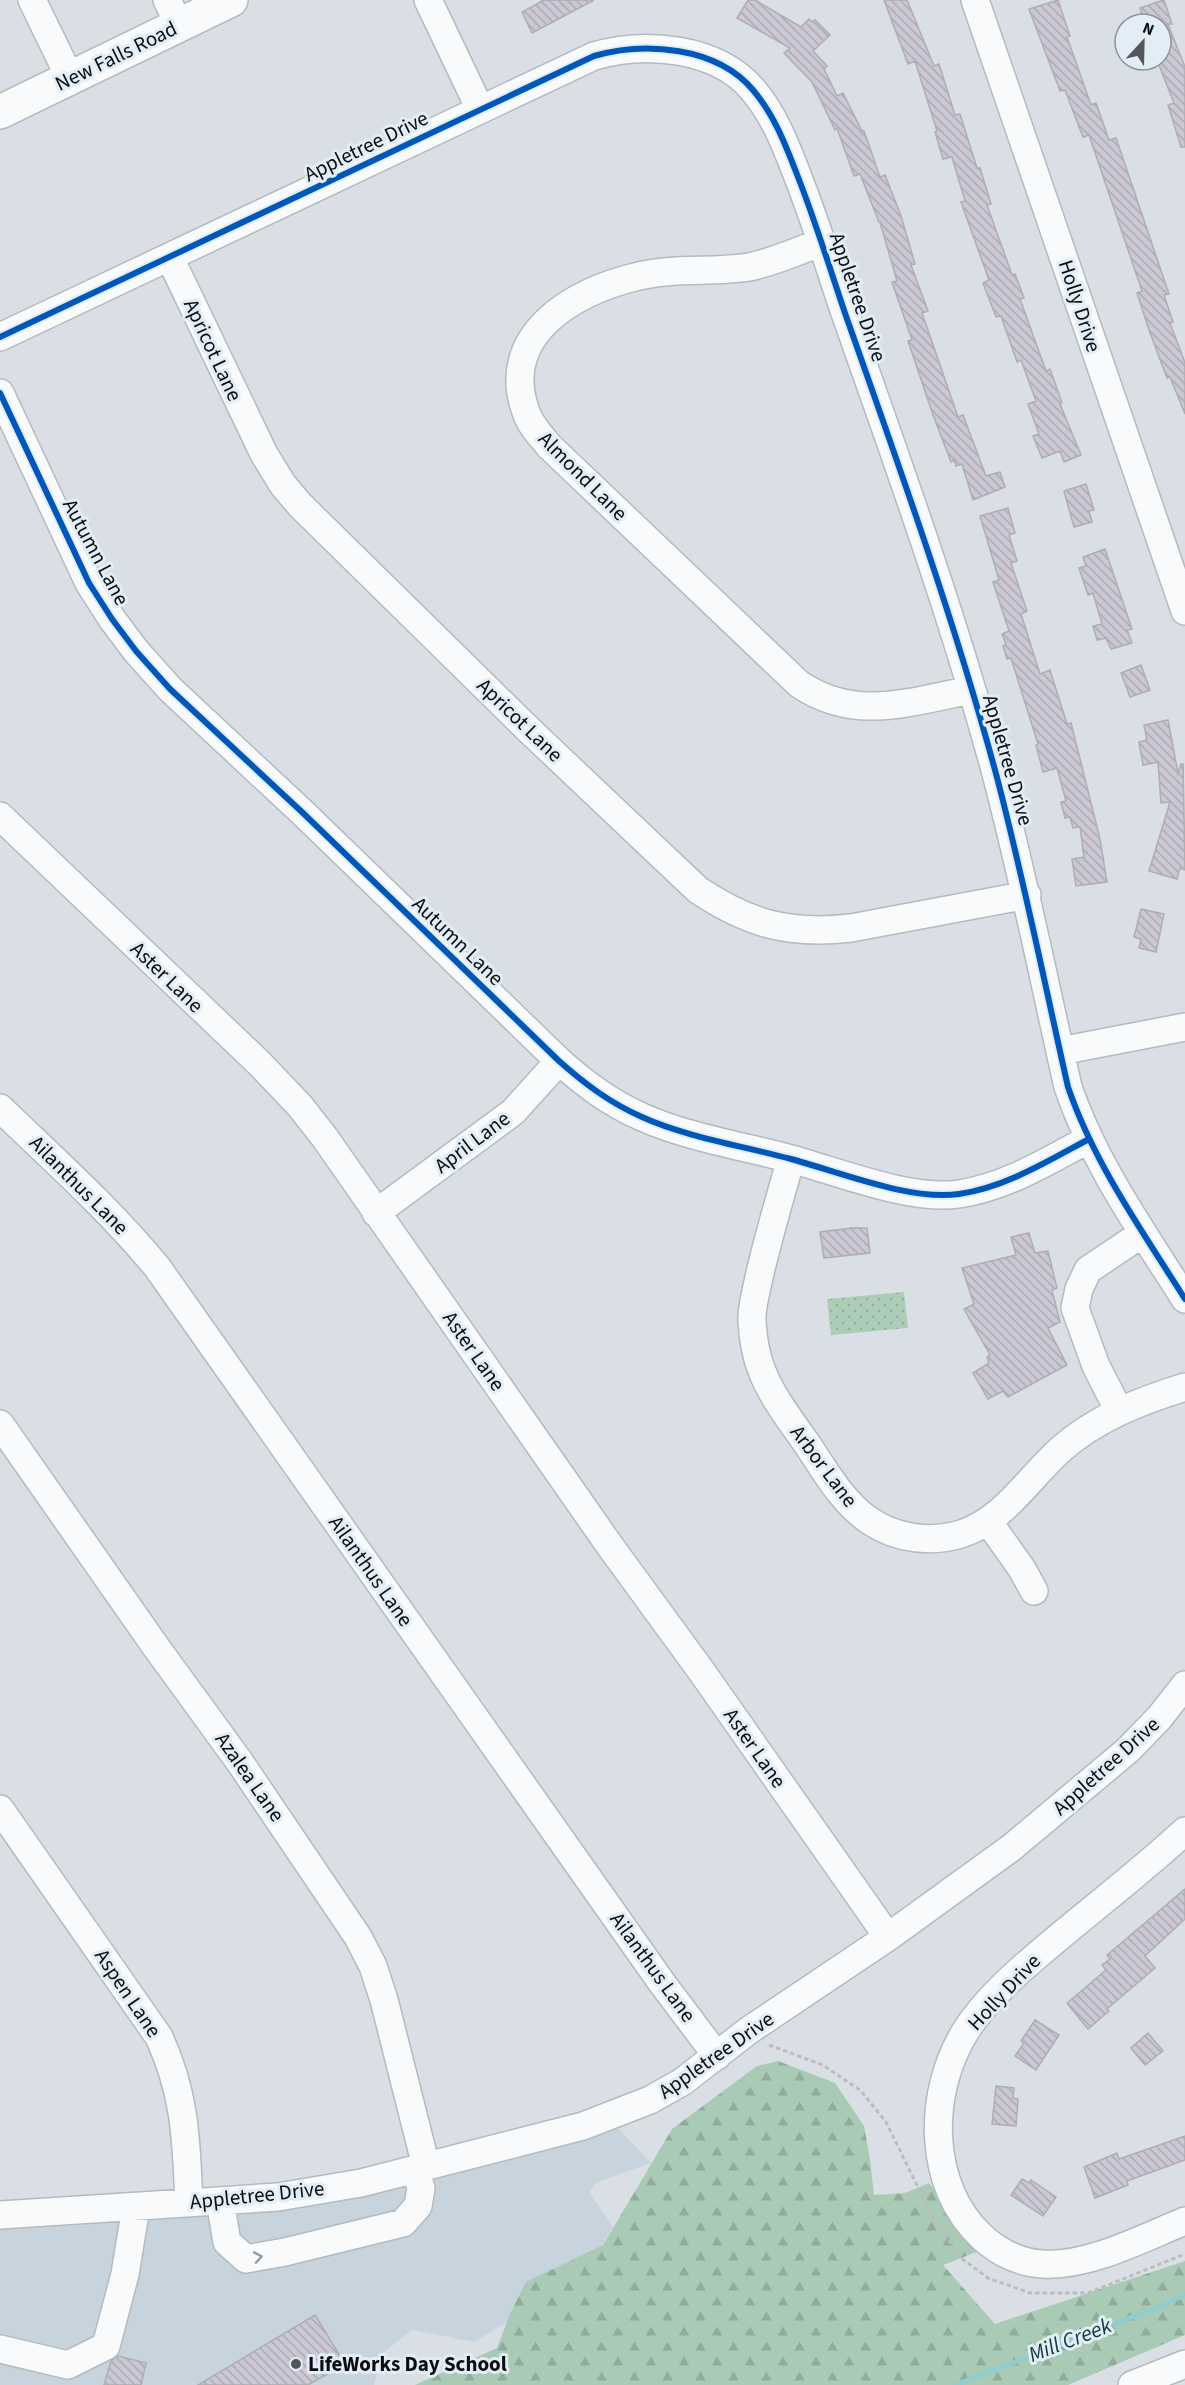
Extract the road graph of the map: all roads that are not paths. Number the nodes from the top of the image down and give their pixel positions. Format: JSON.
{"nodes":[{"id":1,"x":32,"y":0,"type":"edge"},
{"id":2,"x":231,"y":0,"type":"edge"},
{"id":3,"x":428,"y":0,"type":"edge"},
{"id":4,"x":975,"y":0,"type":"edge"},
{"id":5,"x":173,"y":13,"type":"edge"},
{"id":6,"x":70,"y":78,"type":"junction"},
{"id":7,"x":480,"y":109,"type":"junction"},
{"id":8,"x":0,"y":112,"type":"edge"},
{"id":9,"x":822,"y":242,"type":"junction"},
{"id":10,"x":170,"y":258,"type":"junction"},
{"id":11,"x":0,"y":337,"type":"edge"},
{"id":12,"x":0,"y":393,"type":"edge"},
{"id":13,"x":1175,"y":548,"type":"edge"},
{"id":14,"x":1185,"y":611,"type":"edge"},
{"id":15,"x":971,"y":690,"type":"junction"},
{"id":16,"x":0,"y":816,"type":"edge"},
{"id":17,"x":1027,"y":895,"type":"junction"},
{"id":18,"x":1185,"y":1027,"type":"edge"},
{"id":19,"x":1060,"y":1051,"type":"junction"},
{"id":20,"x":559,"y":1061,"type":"junction"},
{"id":21,"x":0,"y":1108,"type":"edge"},
{"id":22,"x":1089,"y":1139,"type":"junction"},
{"id":23,"x":791,"y":1159,"type":"junction"},
{"id":24,"x":376,"y":1213,"type":"junction"},
{"id":25,"x":1143,"y":1233,"type":"junction"},
{"id":26,"x":1185,"y":1299,"type":"edge"},
{"id":27,"x":1185,"y":1388,"type":"edge"},
{"id":28,"x":1119,"y":1411,"type":"junction"},
{"id":29,"x":0,"y":1424,"type":"edge"},
{"id":30,"x":988,"y":1521,"type":"junction"},
{"id":31,"x":1034,"y":1591,"type":"dead end"},
{"id":32,"x":1185,"y":1685,"type":"edge"},
{"id":33,"x":0,"y":1809,"type":"edge"},
{"id":34,"x":1185,"y":1831,"type":"edge"},
{"id":35,"x":888,"y":1937,"type":"junction"},
{"id":36,"x":717,"y":2056,"type":"junction"},
{"id":37,"x":420,"y":2168,"type":"junction"},
{"id":38,"x":219,"y":2201,"type":"junction"},
{"id":39,"x":189,"y":2203,"type":"junction"},
{"id":40,"x":136,"y":2206,"type":"junction"},
{"id":41,"x":0,"y":2215,"type":"edge"},
{"id":42,"x":1185,"y":2221,"type":"edge"},
{"id":43,"x":0,"y":2349,"type":"edge"},
{"id":44,"x":1185,"y":2364,"type":"edge"},
{"id":45,"x":1132,"y":2385,"type":"edge"}],
"edges":[{"from":1,"to":6,"type":"street"},
{"from":2,"to":5,"type":"main road","name":"New Falls Road"},
{"from":3,"to":7,"type":"street"},
{"from":4,"to":13,"type":"street","name":"Holly Drive"},
{"from":5,"to":6,"type":"main road","name":"New Falls Road"},
{"from":6,"to":8,"type":"main road","name":"New Falls Road"},
{"from":7,"to":9,"type":"street","name":"Appletree Drive"},
{"from":7,"to":10,"type":"street","name":"Appletree Drive"},
{"from":9,"to":15,"type":"street","name":"Appletree Drive"},
{"from":9,"to":15,"type":"street","name":"Almond Lane"},
{"from":10,"to":11,"type":"street","name":"Appletree Drive"},
{"from":10,"to":17,"type":"street","name":"Apricot Lane"},
{"from":12,"to":20,"type":"street","name":"Autumn Lane"},
{"from":13,"to":14,"type":"street","name":"Holly Drive"},
{"from":15,"to":17,"type":"street","name":"Appletree Drive"},
{"from":16,"to":24,"type":"street","name":"Aster Lane"},
{"from":17,"to":19,"type":"street","name":"Appletree Drive"},
{"from":18,"to":19,"type":"street"},
{"from":19,"to":22,"type":"street","name":"Appletree Drive"},
{"from":20,"to":23,"type":"street","name":"Autumn Lane"},
{"from":20,"to":24,"type":"street","name":"April Lane"},
{"from":21,"to":36,"type":"street","name":"Ailanthus Lane"},
{"from":22,"to":23,"type":"street","name":"Autumn Lane"},
{"from":22,"to":25,"type":"street","name":"Appletree Drive"},
{"from":23,"to":30,"type":"street","name":"Arbor Lane"},
{"from":24,"to":35,"type":"street","name":"Aster Lane"},
{"from":25,"to":26,"type":"street","name":"Appletree Drive"},
{"from":25,"to":28,"type":"street"},
{"from":27,"to":28,"type":"street","name":"Arbor Lane"},
{"from":28,"to":30,"type":"street","name":"Arbor Lane"},
{"from":29,"to":37,"type":"street","name":"Azalea Lane"},
{"from":30,"to":31,"type":"street"},
{"from":32,"to":35,"type":"street","name":"Appletree Drive"},
{"from":33,"to":39,"type":"street","name":"Aspen Lane"},
{"from":34,"to":42,"type":"street","name":"Holly Drive"},
{"from":35,"to":36,"type":"street","name":"Appletree Drive"},
{"from":36,"to":37,"type":"street","name":"Appletree Drive"},
{"from":37,"to":38,"type":"street","name":"Appletree Drive"},
{"from":38,"to":37,"type":"street","name":"Azalea Lane","one_way":true},
{"from":38,"to":39,"type":"street","name":"Appletree Drive"},
{"from":39,"to":40,"type":"street","name":"Appletree Drive"},
{"from":40,"to":41,"type":"street","name":"Appletree Drive"},
{"from":40,"to":43,"type":"street"},
{"from":44,"to":45,"type":"street"}]}
